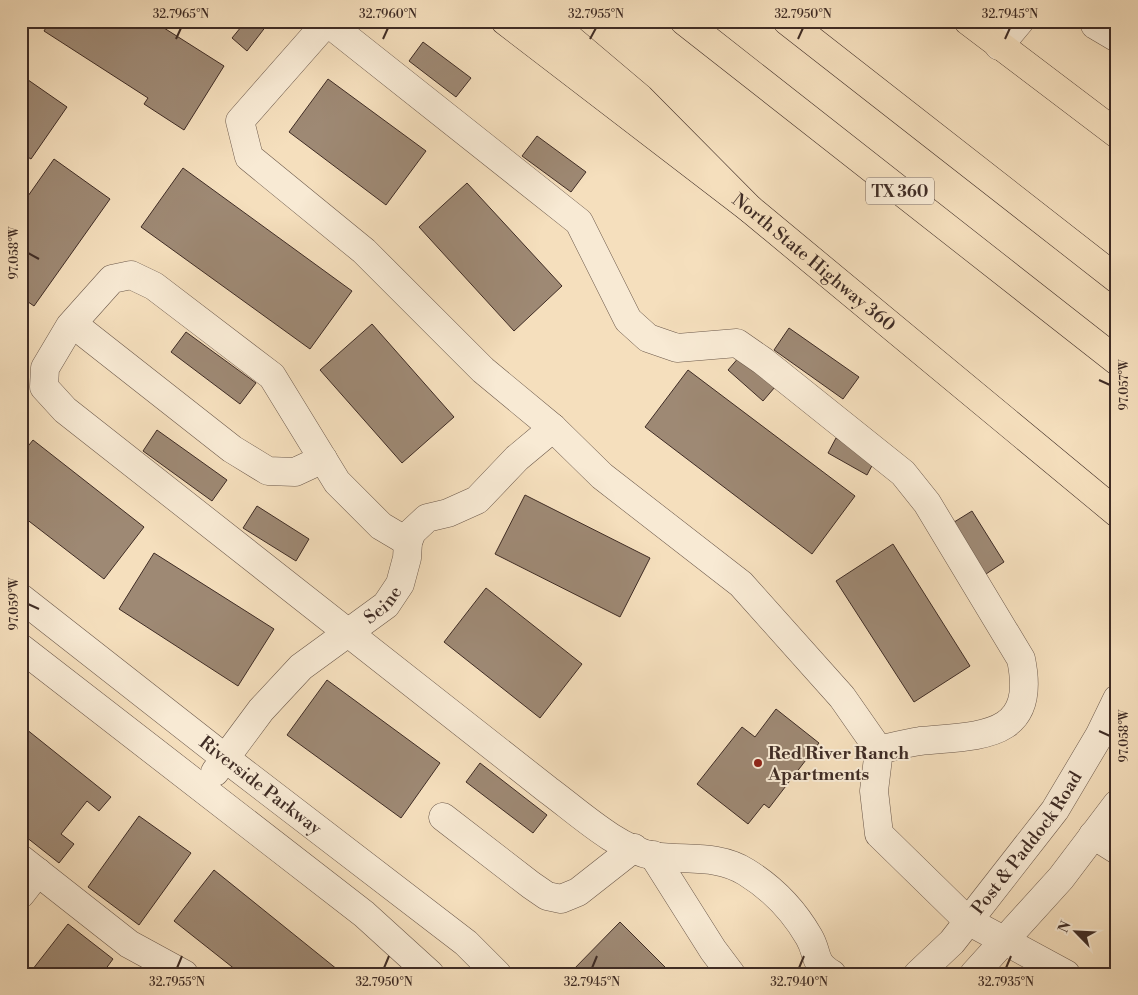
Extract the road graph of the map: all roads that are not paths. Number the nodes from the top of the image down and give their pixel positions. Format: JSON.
{"nodes":[{"id":1,"x":505,"y":21,"type":"edge"},
{"id":2,"x":549,"y":21,"type":"edge"},
{"id":3,"x":684,"y":21,"type":"edge"},
{"id":4,"x":787,"y":21,"type":"edge"},
{"id":5,"x":968,"y":21,"type":"edge"},
{"id":6,"x":1020,"y":21,"type":"edge"},
{"id":7,"x":327,"y":22,"type":"edge"},
{"id":8,"x":999,"y":46,"type":"junction"},
{"id":9,"x":1117,"y":134,"type":"edge"},
{"id":10,"x":750,"y":209,"type":"junction"},
{"id":11,"x":1117,"y":279,"type":"edge"},
{"id":12,"x":73,"y":324,"type":"junction"},
{"id":13,"x":1117,"y":361,"type":"edge"},
{"id":14,"x":553,"y":428,"type":"junction"},
{"id":15,"x":323,"y":458,"type":"junction"},
{"id":16,"x":1117,"y":513,"type":"edge"},
{"id":17,"x":408,"y":542,"type":"junction"},
{"id":18,"x":21,"y":598,"type":"edge"},
{"id":19,"x":350,"y":632,"type":"junction"},
{"id":20,"x":21,"y":648,"type":"edge"},
{"id":21,"x":1117,"y":699,"type":"edge"},
{"id":22,"x":879,"y":750,"type":"junction"},
{"id":23,"x":225,"y":758,"type":"junction"},
{"id":24,"x":202,"y":789,"type":"junction"},
{"id":25,"x":1117,"y":804,"type":"edge"},
{"id":26,"x":443,"y":816,"type":"dead end"},
{"id":27,"x":1093,"y":835,"type":"junction"},
{"id":28,"x":1117,"y":850,"type":"edge"},
{"id":29,"x":643,"y":852,"type":"junction"},
{"id":30,"x":30,"y":866,"type":"edge"},
{"id":31,"x":21,"y":894,"type":"edge"},
{"id":32,"x":968,"y":921,"type":"junction"},
{"id":33,"x":1006,"y":941,"type":"junction"},
{"id":34,"x":823,"y":971,"type":"edge"},
{"id":35,"x":184,"y":974,"type":"edge"},
{"id":36,"x":430,"y":974,"type":"edge"},
{"id":37,"x":497,"y":974,"type":"edge"},
{"id":38,"x":731,"y":974,"type":"edge"},
{"id":39,"x":918,"y":974,"type":"edge"},
{"id":40,"x":974,"y":974,"type":"edge"},
{"id":41,"x":1066,"y":974,"type":"edge"}],
"edges":[{"from":1,"to":10,"type":"main road","name":"North State Highway 360"},
{"from":2,"to":10,"type":"main road"},
{"from":3,"to":13,"type":"main road","number":"TX 360"},
{"from":4,"to":11,"type":"main road"},
{"from":5,"to":8,"type":"main road"},
{"from":6,"to":8,"type":"street"},
{"from":7,"to":14,"type":"street"},
{"from":7,"to":22,"type":"street"},
{"from":8,"to":9,"type":"main road"},
{"from":10,"to":16,"type":"main road","name":"North State Highway 360"},
{"from":12,"to":15,"type":"street"},
{"from":12,"to":15,"type":"street"},
{"from":12,"to":19,"type":"street"},
{"from":14,"to":17,"type":"street","name":"Seine"},
{"from":14,"to":22,"type":"street"},
{"from":15,"to":17,"type":"street"},
{"from":17,"to":19,"type":"street","name":"Seine"},
{"from":18,"to":23,"type":"street","name":"Riverside Parkway"},
{"from":19,"to":23,"type":"street","name":"Seine"},
{"from":19,"to":29,"type":"street"},
{"from":20,"to":24,"type":"street"},
{"from":21,"to":32,"type":"street","name":"Post & Paddock Road"},
{"from":22,"to":32,"type":"street"},
{"from":23,"to":24,"type":"street","name":"Seine"},
{"from":23,"to":37,"type":"street","name":"Riverside Parkway"},
{"from":24,"to":36,"type":"street"},
{"from":25,"to":27,"type":"street"},
{"from":26,"to":29,"type":"street"},
{"from":27,"to":28,"type":"street"},
{"from":27,"to":33,"type":"street"},
{"from":29,"to":34,"type":"street"},
{"from":29,"to":38,"type":"street"},
{"from":30,"to":31,"type":"street"},
{"from":30,"to":35,"type":"street"},
{"from":32,"to":33,"type":"street"},
{"from":32,"to":39,"type":"street","name":"Post & Paddock Road"},
{"from":33,"to":40,"type":"street"},
{"from":33,"to":41,"type":"street"}]}
